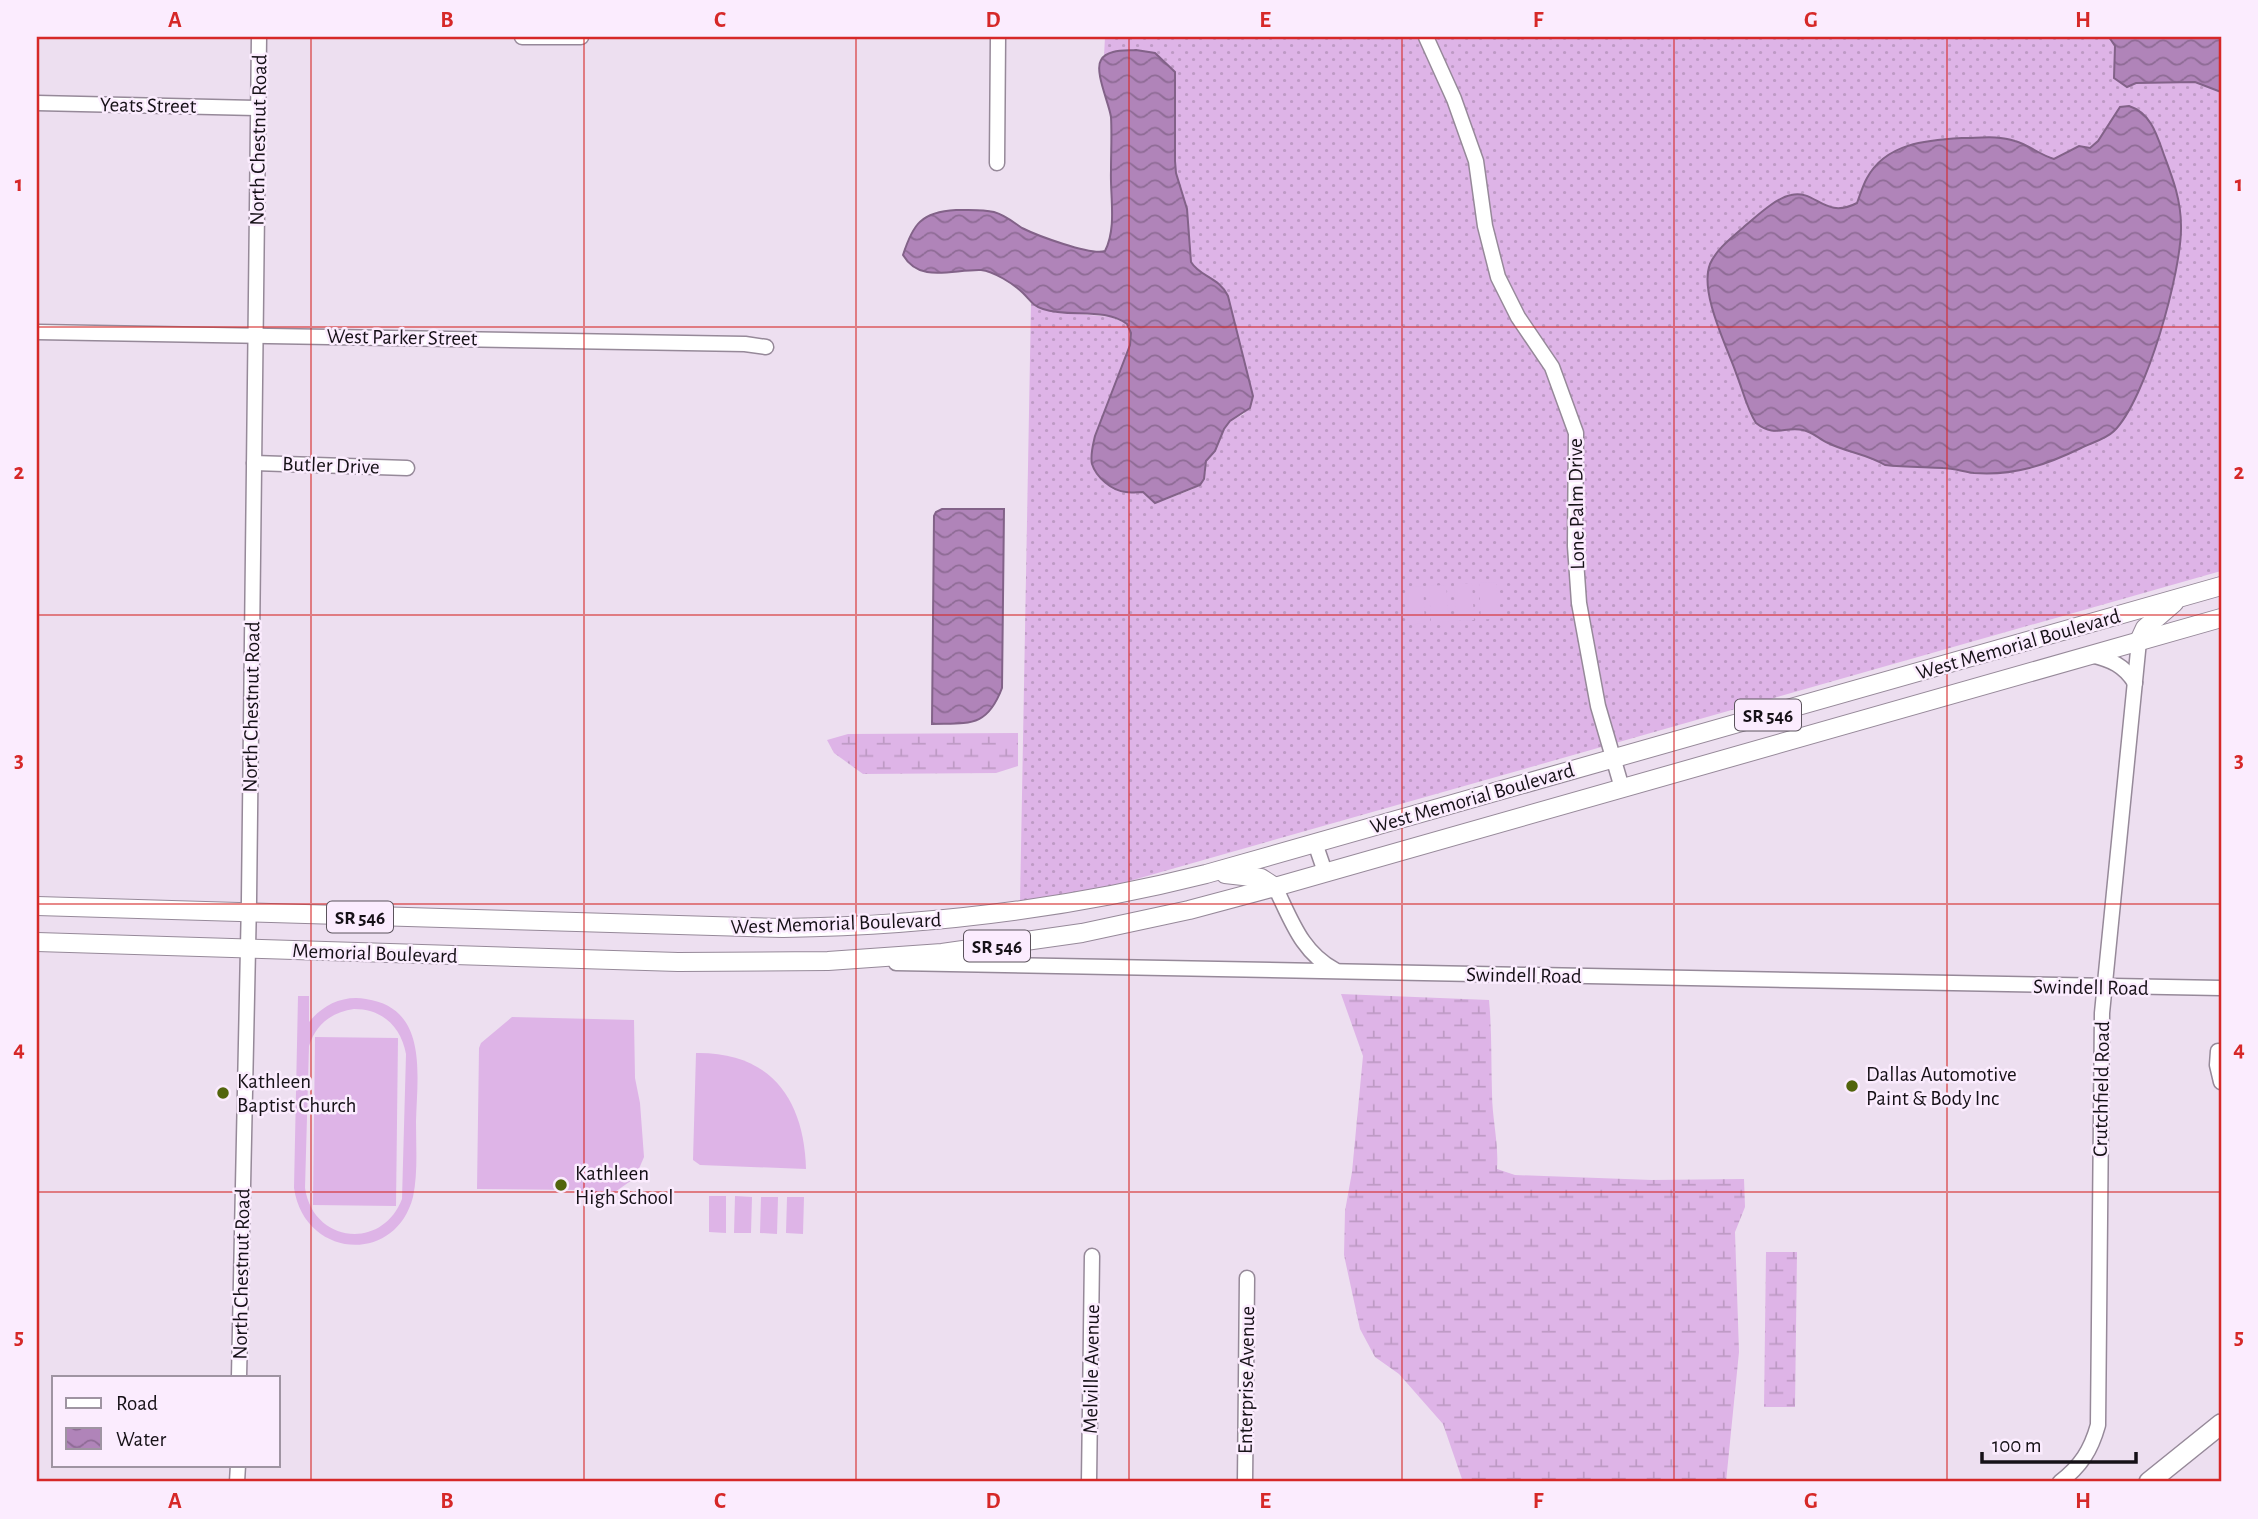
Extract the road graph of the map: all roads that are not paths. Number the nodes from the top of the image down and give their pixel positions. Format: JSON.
{"nodes":[{"id":1,"x":260,"y":37,"type":"edge"},
{"id":2,"x":522,"y":37,"type":"edge"},
{"id":3,"x":581,"y":37,"type":"edge"},
{"id":4,"x":998,"y":37,"type":"edge"},
{"id":5,"x":1426,"y":37,"type":"edge"},
{"id":6,"x":37,"y":103,"type":"edge"},
{"id":7,"x":259,"y":108,"type":"junction"},
{"id":8,"x":997,"y":163,"type":"dead end"},
{"id":9,"x":37,"y":332,"type":"edge"},
{"id":10,"x":256,"y":335,"type":"junction"},
{"id":11,"x":766,"y":347,"type":"dead end"},
{"id":12,"x":254,"y":463,"type":"junction"},
{"id":13,"x":407,"y":467,"type":"dead end"},
{"id":14,"x":2221,"y":586,"type":"edge"},
{"id":15,"x":2183,"y":597,"type":"junction"},
{"id":16,"x":2221,"y":618,"type":"edge"},
{"id":17,"x":2092,"y":623,"type":"junction"},
{"id":18,"x":2139,"y":641,"type":"junction"},
{"id":19,"x":2091,"y":655,"type":"junction"},
{"id":20,"x":2135,"y":683,"type":"junction"},
{"id":21,"x":1614,"y":758,"type":"junction"},
{"id":22,"x":1622,"y":788,"type":"junction"},
{"id":23,"x":1315,"y":843,"type":"junction"},
{"id":24,"x":1325,"y":872,"type":"junction"},
{"id":25,"x":1206,"y":874,"type":"junction"},
{"id":26,"x":1275,"y":887,"type":"junction"},
{"id":27,"x":37,"y":906,"type":"edge"},
{"id":28,"x":248,"y":914,"type":"junction"},
{"id":29,"x":709,"y":926,"type":"joint"},
{"id":30,"x":1300,"y":940,"type":"junction"},
{"id":31,"x":37,"y":942,"type":"edge"},
{"id":32,"x":247,"y":949,"type":"junction"},
{"id":33,"x":828,"y":961,"type":"junction"},
{"id":34,"x":714,"y":963,"type":"joint"},
{"id":35,"x":1287,"y":971,"type":"junction"},
{"id":36,"x":1339,"y":972,"type":"junction"},
{"id":37,"x":2103,"y":987,"type":"junction"},
{"id":38,"x":2221,"y":988,"type":"edge"},
{"id":39,"x":2218,"y":1051,"type":"dead end"},
{"id":40,"x":2221,"y":1082,"type":"edge"},
{"id":41,"x":1092,"y":1256,"type":"dead end"},
{"id":42,"x":1247,"y":1278,"type":"dead end"},
{"id":43,"x":239,"y":1376,"type":"edge"},
{"id":44,"x":2221,"y":1424,"type":"edge"},
{"id":45,"x":1089,"y":1482,"type":"edge"},
{"id":46,"x":1245,"y":1482,"type":"edge"},
{"id":47,"x":2060,"y":1482,"type":"edge"},
{"id":48,"x":2149,"y":1482,"type":"edge"}],
"edges":[{"from":1,"to":7,"type":"street","name":"North Chestnut Road"},
{"from":2,"to":3,"type":"street"},
{"from":4,"to":8,"type":"street"},
{"from":5,"to":21,"type":"street","name":"Lone Palm Drive"},
{"from":6,"to":7,"type":"street","name":"Yeats Street"},
{"from":7,"to":10,"type":"street","name":"North Chestnut Road"},
{"from":9,"to":10,"type":"street","name":"West Parker Street"},
{"from":10,"to":11,"type":"street","name":"West Parker Street"},
{"from":10,"to":12,"type":"street","name":"North Chestnut Road"},
{"from":12,"to":13,"type":"street","name":"Butler Drive"},
{"from":12,"to":28,"type":"street","name":"North Chestnut Road"},
{"from":14,"to":15,"type":"main road","name":"West Memorial Boulevard","number":"SR 546"},
{"from":15,"to":17,"type":"main road","name":"West Memorial Boulevard","number":"SR 546"},
{"from":15,"to":18,"type":"main road"},
{"from":16,"to":18,"type":"main road","number":"SR 546"},
{"from":17,"to":18,"type":"main road"},
{"from":17,"to":21,"type":"main road","name":"West Memorial Boulevard","number":"SR 546"},
{"from":18,"to":19,"type":"main road","name":"West Memorial Boulevard","number":"SR 546"},
{"from":18,"to":20,"type":"street","name":"Crutchfield Road"},
{"from":19,"to":20,"type":"street"},
{"from":19,"to":22,"type":"main road","name":"West Memorial Boulevard","number":"SR 546"},
{"from":20,"to":37,"type":"street","name":"Crutchfield Road"},
{"from":21,"to":22,"type":"street","name":"Lone Palm Drive"},
{"from":21,"to":23,"type":"main road","name":"West Memorial Boulevard","number":"SR 546"},
{"from":22,"to":24,"type":"main road","name":"West Memorial Boulevard","number":"SR 546"},
{"from":23,"to":24,"type":"street"},
{"from":23,"to":25,"type":"main road","name":"West Memorial Boulevard","number":"SR 546"},
{"from":24,"to":26,"type":"main road","name":"West Memorial Boulevard","number":"SR 546"},
{"from":25,"to":26,"type":"main road"},
{"from":25,"to":29,"type":"main road","name":"West Memorial Boulevard","number":"SR 546"},
{"from":26,"to":30,"type":"street"},
{"from":26,"to":33,"type":"main road","name":"West Memorial Boulevard","number":"SR 546"},
{"from":27,"to":28,"type":"main road","name":"Memorial Boulevard","number":"SR 546"},
{"from":28,"to":29,"type":"main road","name":"Memorial Boulevard","number":"SR 546"},
{"from":28,"to":32,"type":"street","name":"North Chestnut Road"},
{"from":30,"to":35,"type":"street"},
{"from":30,"to":36,"type":"street"},
{"from":31,"to":32,"type":"main road","name":"Memorial Boulevard","number":"SR 546"},
{"from":32,"to":34,"type":"main road","name":"Memorial Boulevard","number":"SR 546"},
{"from":32,"to":43,"type":"street","name":"North Chestnut Road"},
{"from":33,"to":34,"type":"main road","name":"West Memorial Boulevard","number":"SR 546"},
{"from":33,"to":35,"type":"street","name":"Swindell Road"},
{"from":35,"to":36,"type":"street","name":"Swindell Road"},
{"from":36,"to":37,"type":"street","name":"Swindell Road"},
{"from":37,"to":38,"type":"street","name":"Swindell Road"},
{"from":37,"to":47,"type":"street","name":"Crutchfield Road"},
{"from":39,"to":40,"type":"street"},
{"from":41,"to":45,"type":"street","name":"Melville Avenue"},
{"from":42,"to":46,"type":"street","name":"Enterprise Avenue"},
{"from":44,"to":48,"type":"highway"}]}
